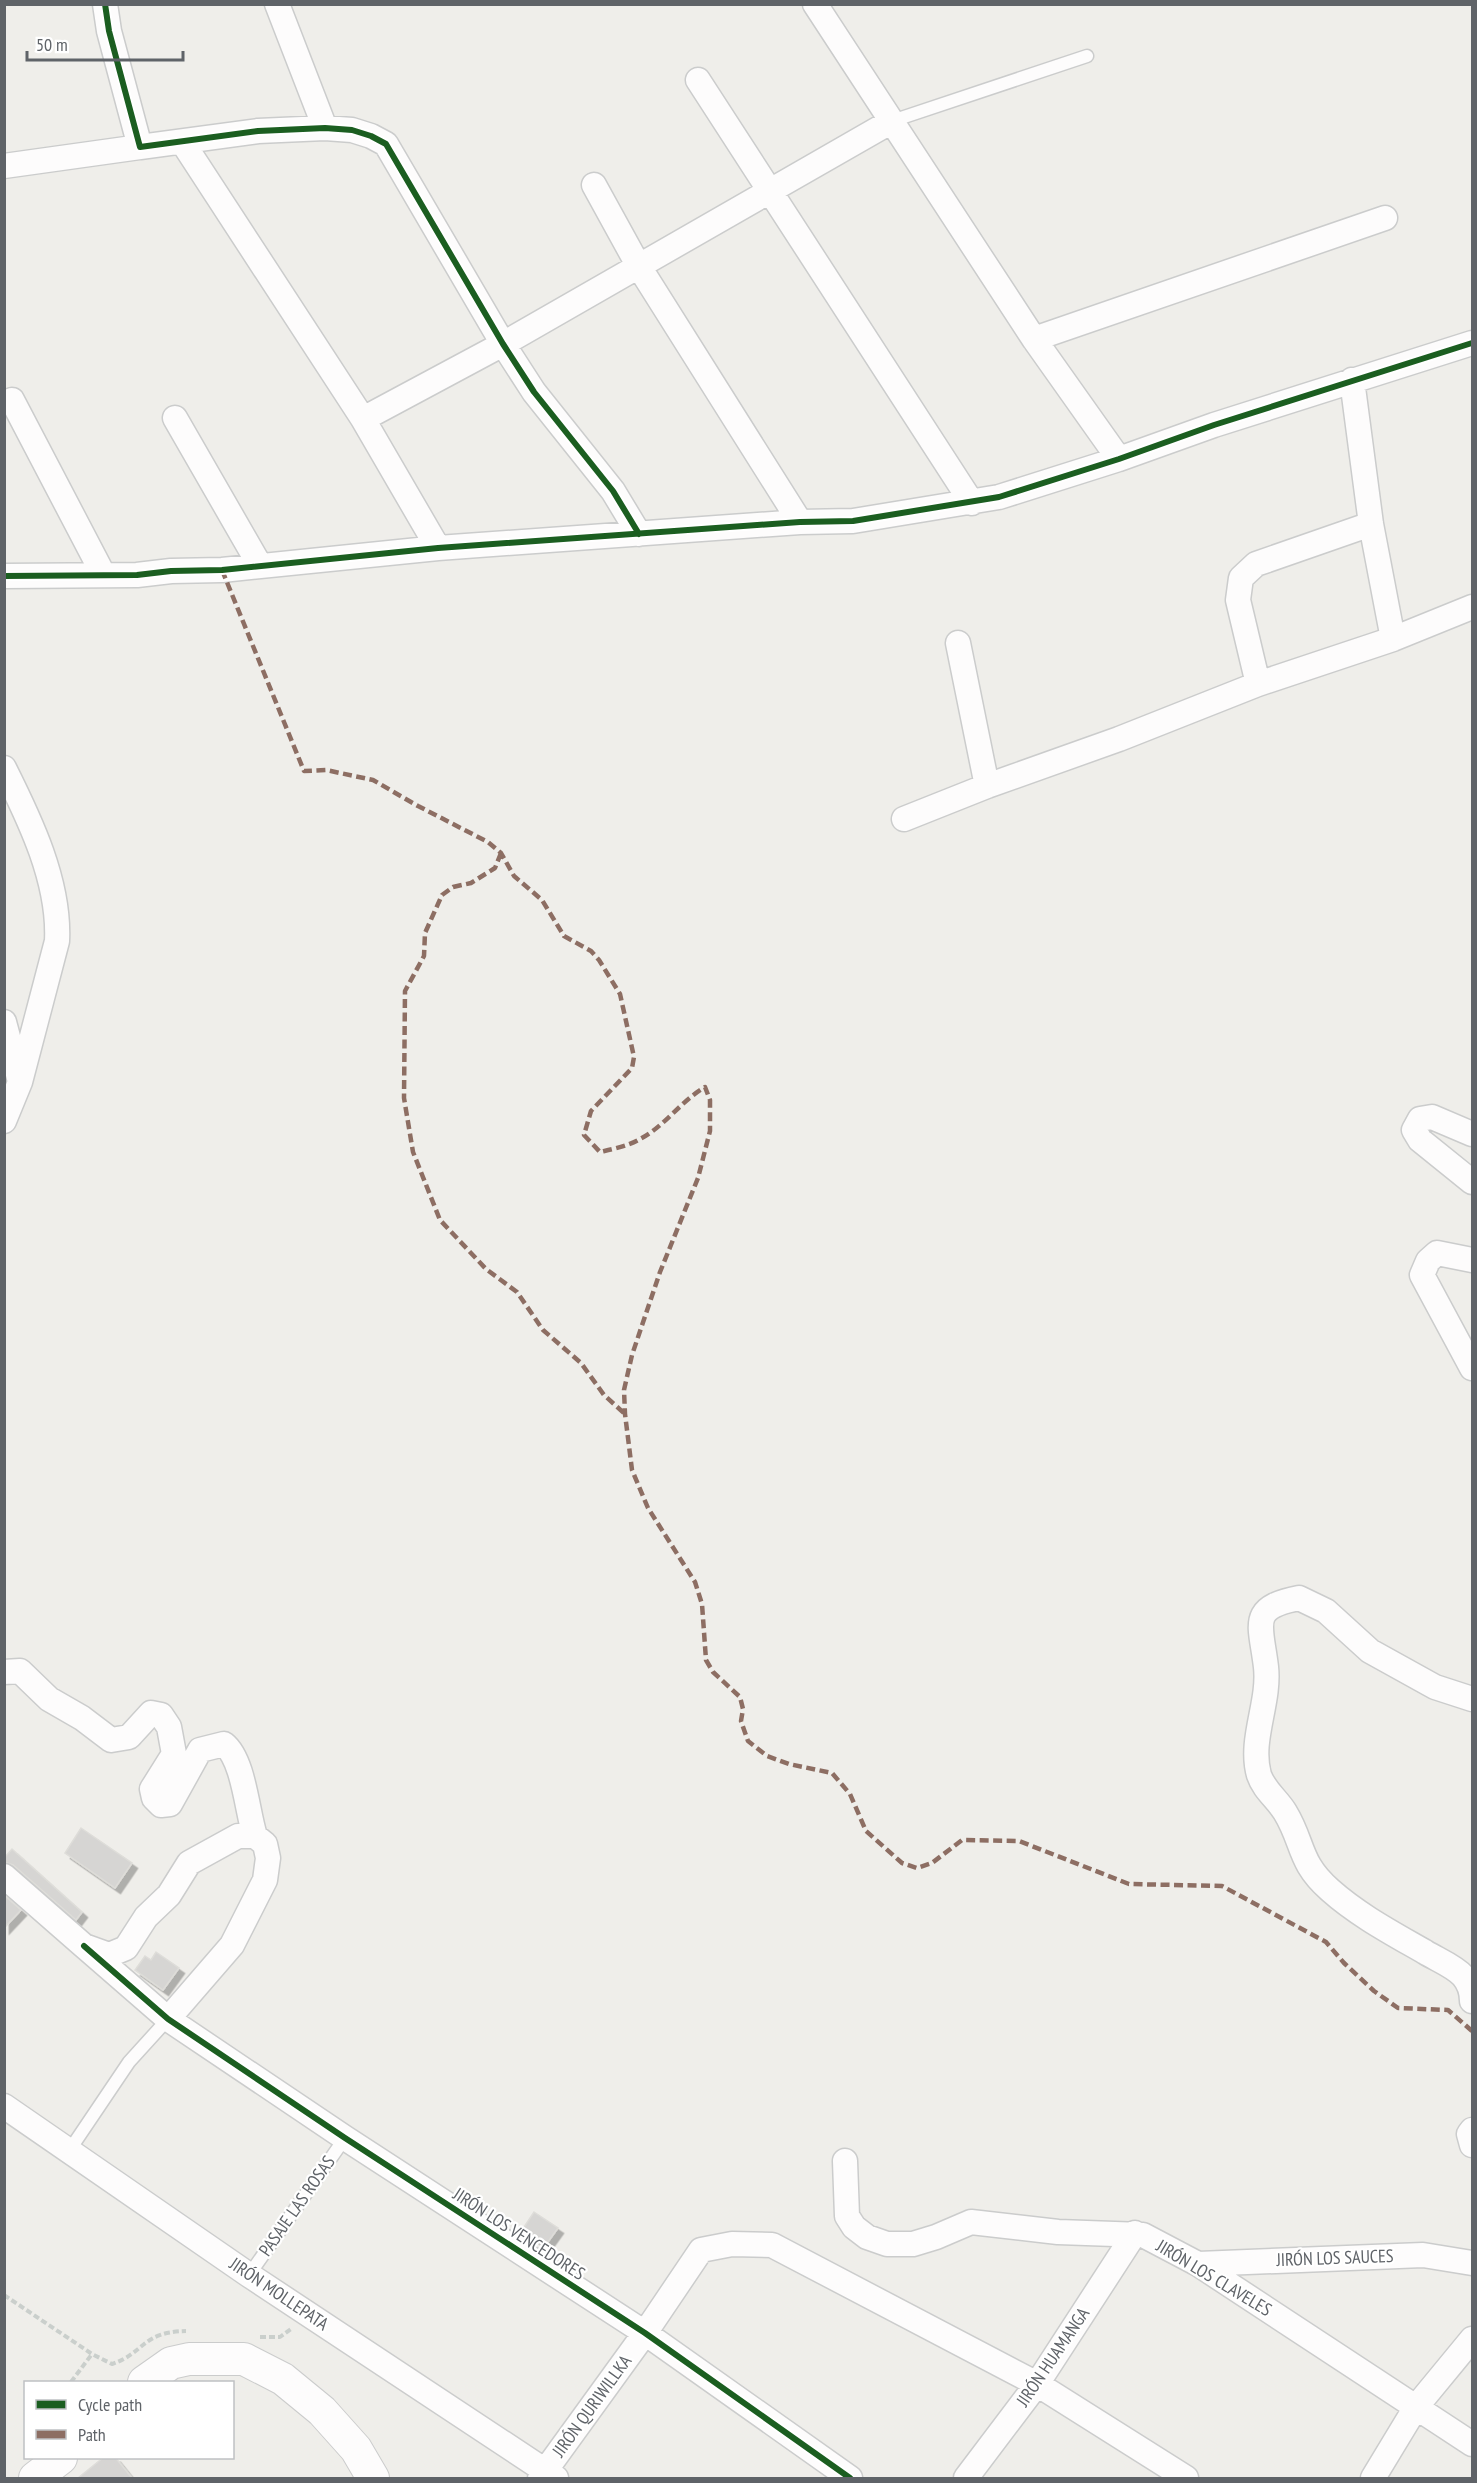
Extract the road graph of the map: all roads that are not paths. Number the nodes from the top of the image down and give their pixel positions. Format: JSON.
{"nodes":[{"id":1,"x":105,"y":4,"type":"edge"},
{"id":2,"x":277,"y":4,"type":"edge"},
{"id":3,"x":815,"y":4,"type":"edge"},
{"id":4,"x":1087,"y":56,"type":"dead end"},
{"id":5,"x":698,"y":80,"type":"dead end"},
{"id":6,"x":892,"y":122,"type":"junction"},
{"id":7,"x":325,"y":128,"type":"junction"},
{"id":8,"x":183,"y":143,"type":"junction"},
{"id":9,"x":140,"y":147,"type":"junction"},
{"id":10,"x":4,"y":166,"type":"edge"},
{"id":11,"x":594,"y":185,"type":"dead end"},
{"id":12,"x":769,"y":192,"type":"junction"},
{"id":13,"x":1385,"y":218,"type":"dead end"},
{"id":14,"x":638,"y":265,"type":"junction"},
{"id":15,"x":1034,"y":339,"type":"junction"},
{"id":16,"x":1473,"y":343,"type":"edge"},
{"id":17,"x":503,"y":344,"type":"junction"},
{"id":18,"x":1352,"y":380,"type":"junction"},
{"id":19,"x":12,"y":400,"type":"dead end"},
{"id":20,"x":175,"y":418,"type":"dead end"},
{"id":21,"x":363,"y":419,"type":"junction"},
{"id":22,"x":1119,"y":459,"type":"junction"},
{"id":23,"x":972,"y":503,"type":"junction"},
{"id":24,"x":800,"y":522,"type":"junction"},
{"id":25,"x":1371,"y":524,"type":"junction"},
{"id":26,"x":639,"y":534,"type":"junction"},
{"id":27,"x":438,"y":548,"type":"junction"},
{"id":28,"x":259,"y":564,"type":"junction"},
{"id":29,"x":102,"y":573,"type":"junction"},
{"id":30,"x":4,"y":576,"type":"edge"},
{"id":31,"x":1473,"y":607,"type":"edge"},
{"id":32,"x":1393,"y":639,"type":"junction"},
{"id":33,"x":958,"y":643,"type":"dead end"},
{"id":34,"x":1258,"y":684,"type":"junction"},
{"id":35,"x":4,"y":768,"type":"edge"},
{"id":36,"x":987,"y":786,"type":"junction"},
{"id":37,"x":904,"y":819,"type":"dead end"},
{"id":38,"x":4,"y":1022,"type":"edge"},
{"id":39,"x":20,"y":1082,"type":"junction"},
{"id":40,"x":4,"y":1121,"type":"edge"},
{"id":41,"x":1473,"y":1134,"type":"edge"},
{"id":42,"x":1473,"y":1182,"type":"edge"},
{"id":43,"x":1473,"y":1260,"type":"edge"},
{"id":44,"x":1473,"y":1368,"type":"edge"},
{"id":45,"x":4,"y":1672,"type":"edge"},
{"id":46,"x":1473,"y":1699,"type":"edge"},
{"id":47,"x":255,"y":1836,"type":"junction"},
{"id":48,"x":4,"y":1876,"type":"edge"},
{"id":49,"x":84,"y":1946,"type":"junction"},
{"id":50,"x":1473,"y":2001,"type":"edge"},
{"id":51,"x":168,"y":2019,"type":"junction"},
{"id":52,"x":4,"y":2106,"type":"edge"},
{"id":53,"x":1473,"y":2130,"type":"edge"},
{"id":54,"x":345,"y":2138,"type":"junction"},
{"id":55,"x":1473,"y":2145,"type":"edge"},
{"id":56,"x":69,"y":2151,"type":"junction"},
{"id":57,"x":845,"y":2160,"type":"dead end"},
{"id":58,"x":1135,"y":2233,"type":"junction"},
{"id":59,"x":1473,"y":2263,"type":"edge"},
{"id":60,"x":1198,"y":2264,"type":"junction"},
{"id":61,"x":249,"y":2275,"type":"junction"},
{"id":62,"x":645,"y":2333,"type":"junction"},
{"id":63,"x":1473,"y":2339,"type":"edge"},
{"id":64,"x":145,"y":2381,"type":"edge"},
{"id":65,"x":1037,"y":2384,"type":"junction"},
{"id":66,"x":1416,"y":2407,"type":"junction"},
{"id":67,"x":1473,"y":2445,"type":"edge"},
{"id":68,"x":59,"y":2459,"type":"edge"},
{"id":69,"x":547,"y":2476,"type":"edge"},
{"id":70,"x":35,"y":2478,"type":"edge"},
{"id":71,"x":373,"y":2478,"type":"edge"},
{"id":72,"x":850,"y":2478,"type":"edge"},
{"id":73,"x":966,"y":2478,"type":"edge"},
{"id":74,"x":1186,"y":2478,"type":"edge"},
{"id":75,"x":1373,"y":2478,"type":"edge"}],
"edges":[{"from":1,"to":9,"type":"street"},
{"from":2,"to":7,"type":"street"},
{"from":3,"to":6,"type":"street"},
{"from":4,"to":6,"type":"lane"},
{"from":5,"to":12,"type":"street"},
{"from":6,"to":12,"type":"street"},
{"from":6,"to":15,"type":"street"},
{"from":7,"to":8,"type":"street"},
{"from":7,"to":17,"type":"street"},
{"from":8,"to":9,"type":"street"},
{"from":8,"to":21,"type":"street"},
{"from":9,"to":10,"type":"street"},
{"from":11,"to":14,"type":"street"},
{"from":12,"to":14,"type":"street"},
{"from":12,"to":23,"type":"street"},
{"from":13,"to":15,"type":"street"},
{"from":14,"to":17,"type":"street"},
{"from":14,"to":24,"type":"street"},
{"from":15,"to":22,"type":"street"},
{"from":16,"to":18,"type":"street"},
{"from":17,"to":21,"type":"street"},
{"from":17,"to":26,"type":"street"},
{"from":18,"to":22,"type":"street"},
{"from":18,"to":25,"type":"street"},
{"from":19,"to":29,"type":"street"},
{"from":20,"to":28,"type":"street"},
{"from":21,"to":27,"type":"street"},
{"from":22,"to":23,"type":"street"},
{"from":23,"to":24,"type":"street"},
{"from":24,"to":26,"type":"street"},
{"from":25,"to":32,"type":"street"},
{"from":25,"to":34,"type":"street"},
{"from":26,"to":27,"type":"street"},
{"from":27,"to":28,"type":"street"},
{"from":28,"to":29,"type":"street"},
{"from":29,"to":30,"type":"street"},
{"from":31,"to":32,"type":"street"},
{"from":32,"to":34,"type":"street"},
{"from":33,"to":36,"type":"street"},
{"from":34,"to":36,"type":"street"},
{"from":35,"to":39,"type":"street"},
{"from":36,"to":37,"type":"street"},
{"from":38,"to":39,"type":"street"},
{"from":39,"to":40,"type":"street"},
{"from":41,"to":42,"type":"street"},
{"from":43,"to":44,"type":"street"},
{"from":45,"to":47,"type":"street"},
{"from":46,"to":50,"type":"street"},
{"from":47,"to":49,"type":"street"},
{"from":47,"to":51,"type":"street"},
{"from":48,"to":49,"type":"street","name":"JIRÓN LOS VENCEDORES"},
{"from":49,"to":51,"type":"street","name":"JIRÓN LOS VENCEDORES"},
{"from":51,"to":54,"type":"street","name":"JIRÓN LOS VENCEDORES"},
{"from":51,"to":56,"type":"lane"},
{"from":52,"to":56,"type":"street","name":"JIRÓN MOLLEPATA"},
{"from":53,"to":55,"type":"street"},
{"from":54,"to":61,"type":"lane","name":"PASAJE LAS ROSAS"},
{"from":54,"to":62,"type":"street","name":"JIRÓN LOS VENCEDORES"},
{"from":56,"to":61,"type":"street","name":"JIRÓN MOLLEPATA"},
{"from":57,"to":58,"type":"street","name":"JIRÓN LOS CLAVELES"},
{"from":58,"to":60,"type":"street","name":"JIRÓN LOS CLAVELES"},
{"from":58,"to":65,"type":"street","name":"JIRÓN HUAMANGA"},
{"from":59,"to":60,"type":"street","name":"JIRÓN LOS SAUCES"},
{"from":60,"to":66,"type":"street","name":"JIRÓN LOS CLAVELES"},
{"from":61,"to":69,"type":"street","name":"JIRÓN MOLLEPATA"},
{"from":62,"to":65,"type":"street","name":"JIRÓN QURIWILLKA"},
{"from":62,"to":69,"type":"street","name":"JIRÓN QURIWILLKA"},
{"from":62,"to":72,"type":"street","name":"JIRÓN LOS VENCEDORES"},
{"from":63,"to":66,"type":"street"},
{"from":64,"to":71,"type":"street"},
{"from":65,"to":73,"type":"street","name":"JIRÓN HUAMANGA"},
{"from":65,"to":74,"type":"street"},
{"from":66,"to":67,"type":"street","name":"JIRÓN LOS CLAVELES"},
{"from":66,"to":75,"type":"street"},
{"from":68,"to":70,"type":"street"}]}
